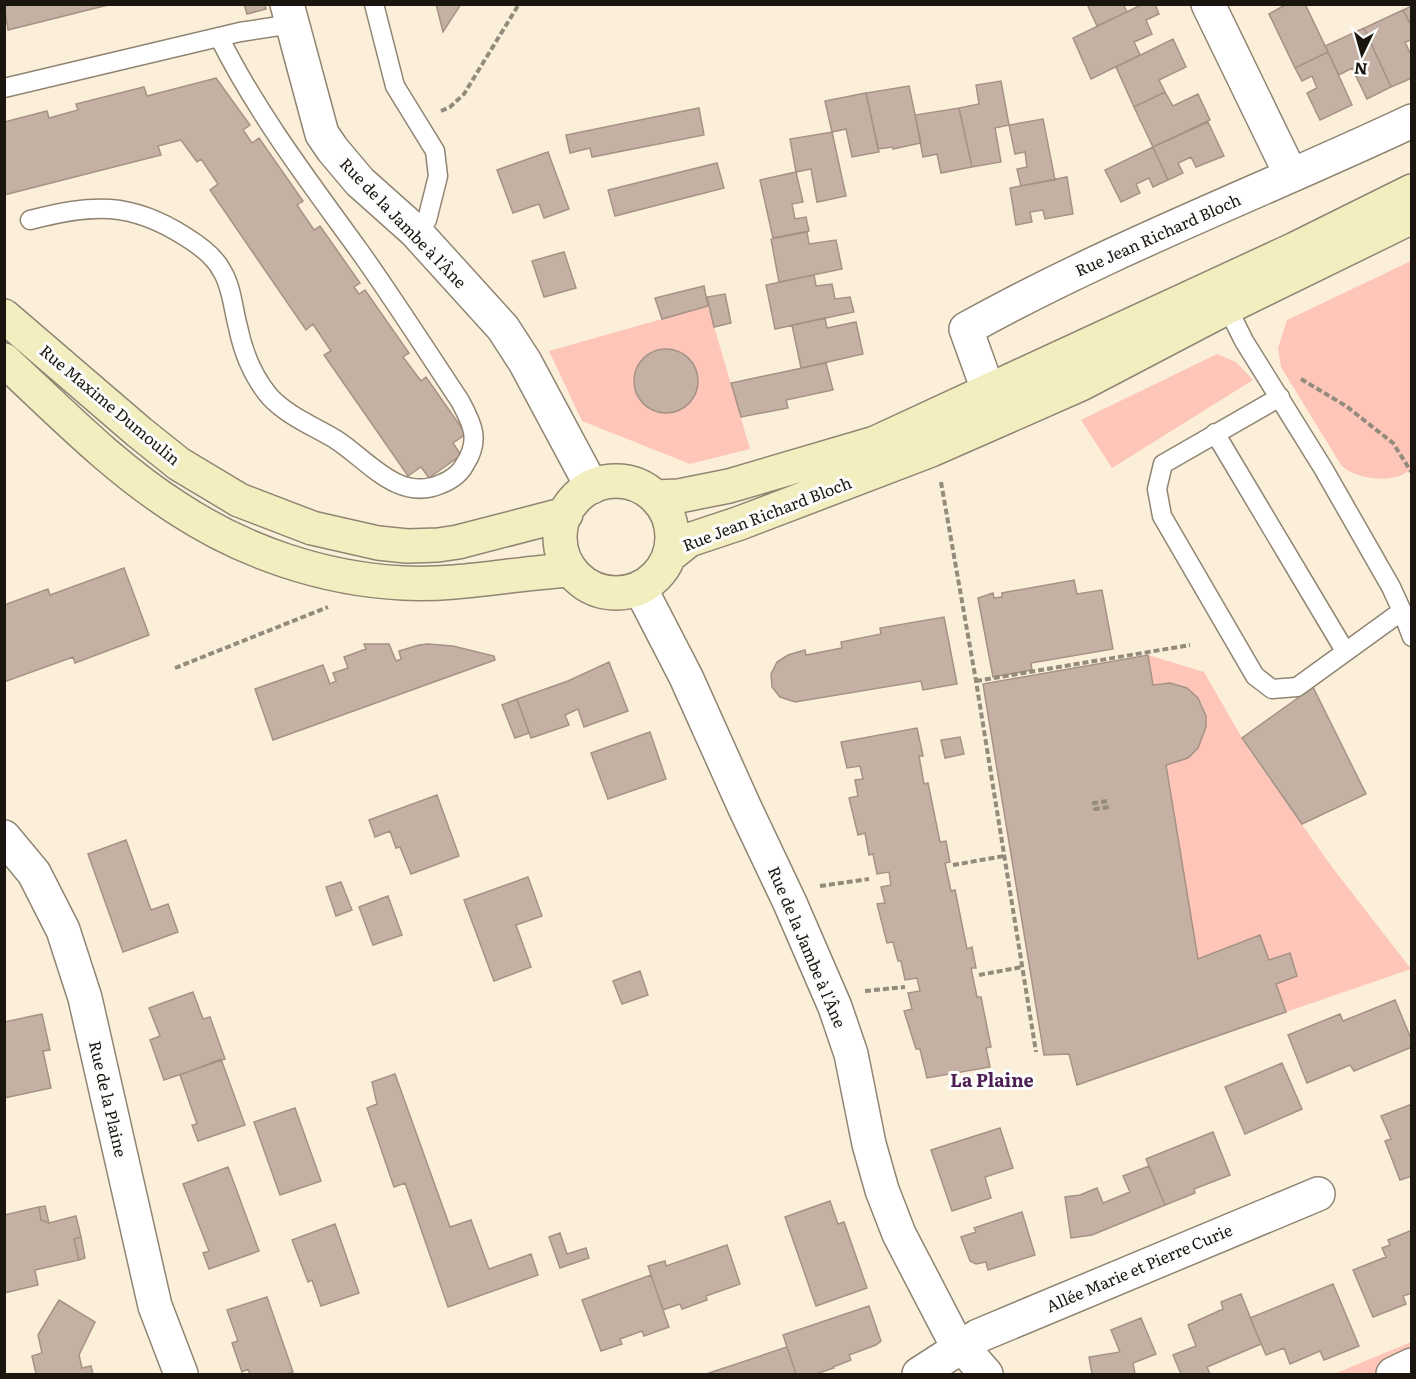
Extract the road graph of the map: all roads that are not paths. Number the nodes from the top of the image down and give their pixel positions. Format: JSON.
{"nodes":[{"id":1,"x":375,"y":4,"type":"edge"},
{"id":2,"x":1208,"y":4,"type":"edge"},
{"id":3,"x":289,"y":14,"type":"edge"},
{"id":4,"x":219,"y":37,"type":"junction"},
{"id":5,"x":4,"y":88,"type":"edge"},
{"id":6,"x":1412,"y":121,"type":"edge"},
{"id":7,"x":1291,"y":175,"type":"junction"},
{"id":8,"x":1412,"y":191,"type":"edge"},
{"id":9,"x":1412,"y":217,"type":"edge"},
{"id":10,"x":30,"y":220,"type":"dead end"},
{"id":11,"x":415,"y":231,"type":"junction"},
{"id":12,"x":1222,"y":296,"type":"junction"},
{"id":13,"x":4,"y":316,"type":"edge"},
{"id":14,"x":4,"y":360,"type":"edge"},
{"id":15,"x":1280,"y":397,"type":"junction"},
{"id":16,"x":993,"y":405,"type":"junction"},
{"id":17,"x":1215,"y":433,"type":"junction"},
{"id":18,"x":591,"y":487,"type":"junction"},
{"id":19,"x":655,"y":497,"type":"junction"},
{"id":20,"x":566,"y":514,"type":"junction"},
{"id":21,"x":670,"y":555,"type":"junction"},
{"id":22,"x":571,"y":570,"type":"junction"},
{"id":23,"x":640,"y":588,"type":"junction"},
{"id":24,"x":1402,"y":611,"type":"junction"},
{"id":25,"x":1412,"y":637,"type":"edge"},
{"id":26,"x":1344,"y":651,"type":"junction"},
{"id":27,"x":4,"y":837,"type":"edge"},
{"id":28,"x":1318,"y":1194,"type":"dead end"},
{"id":29,"x":962,"y":1347,"type":"junction"},
{"id":30,"x":1412,"y":1365,"type":"edge"},
{"id":31,"x":181,"y":1374,"type":"edge"},
{"id":32,"x":920,"y":1374,"type":"edge"},
{"id":33,"x":986,"y":1374,"type":"edge"},
{"id":34,"x":1393,"y":1374,"type":"edge"}],
"edges":[{"from":1,"to":11,"type":"lane"},
{"from":2,"to":7,"type":"street"},
{"from":3,"to":4,"type":"lane"},
{"from":3,"to":11,"type":"street","name":"Rue de la Jambe à l'Âne"},
{"from":4,"to":5,"type":"lane"},
{"from":4,"to":10,"type":"lane"},
{"from":6,"to":7,"type":"street","name":"Rue Jean Richard Bloch"},
{"from":7,"to":16,"type":"street","name":"Rue Jean Richard Bloch"},
{"from":8,"to":12,"type":"street","name":"Rue Jean Richard Bloch"},
{"from":9,"to":12,"type":"street","name":"Rue Jean Richard Bloch"},
{"from":11,"to":18,"type":"street","name":"Rue de la Jambe à l'Âne"},
{"from":12,"to":15,"type":"lane"},
{"from":12,"to":16,"type":"street","name":"Rue Jean Richard Bloch"},
{"from":13,"to":20,"type":"street","name":"Rue Maxime Dumoulin"},
{"from":14,"to":22,"type":"street"},
{"from":15,"to":17,"type":"lane"},
{"from":15,"to":24,"type":"lane"},
{"from":16,"to":19,"type":"street","name":"Rue Jean Richard Bloch"},
{"from":16,"to":21,"type":"street","name":"Rue Jean Richard Bloch"},
{"from":17,"to":26,"type":"lane"},
{"from":17,"to":26,"type":"lane"},
{"from":18,"to":19,"type":"street"},
{"from":18,"to":20,"type":"street"},
{"from":19,"to":21,"type":"street"},
{"from":20,"to":22,"type":"street"},
{"from":21,"to":23,"type":"street"},
{"from":22,"to":23,"type":"street"},
{"from":23,"to":29,"type":"street","name":"Rue de la Jambe à l'Âne"},
{"from":24,"to":25,"type":"lane"},
{"from":24,"to":26,"type":"lane"},
{"from":27,"to":31,"type":"street","name":"Rue de la Plaine"},
{"from":28,"to":29,"type":"street","name":"Allée Marie et Pierre Curie"},
{"from":29,"to":32,"type":"street"},
{"from":29,"to":33,"type":"street","name":"Rue de la Jambe à l'Âne"},
{"from":30,"to":34,"type":"street"}]}
